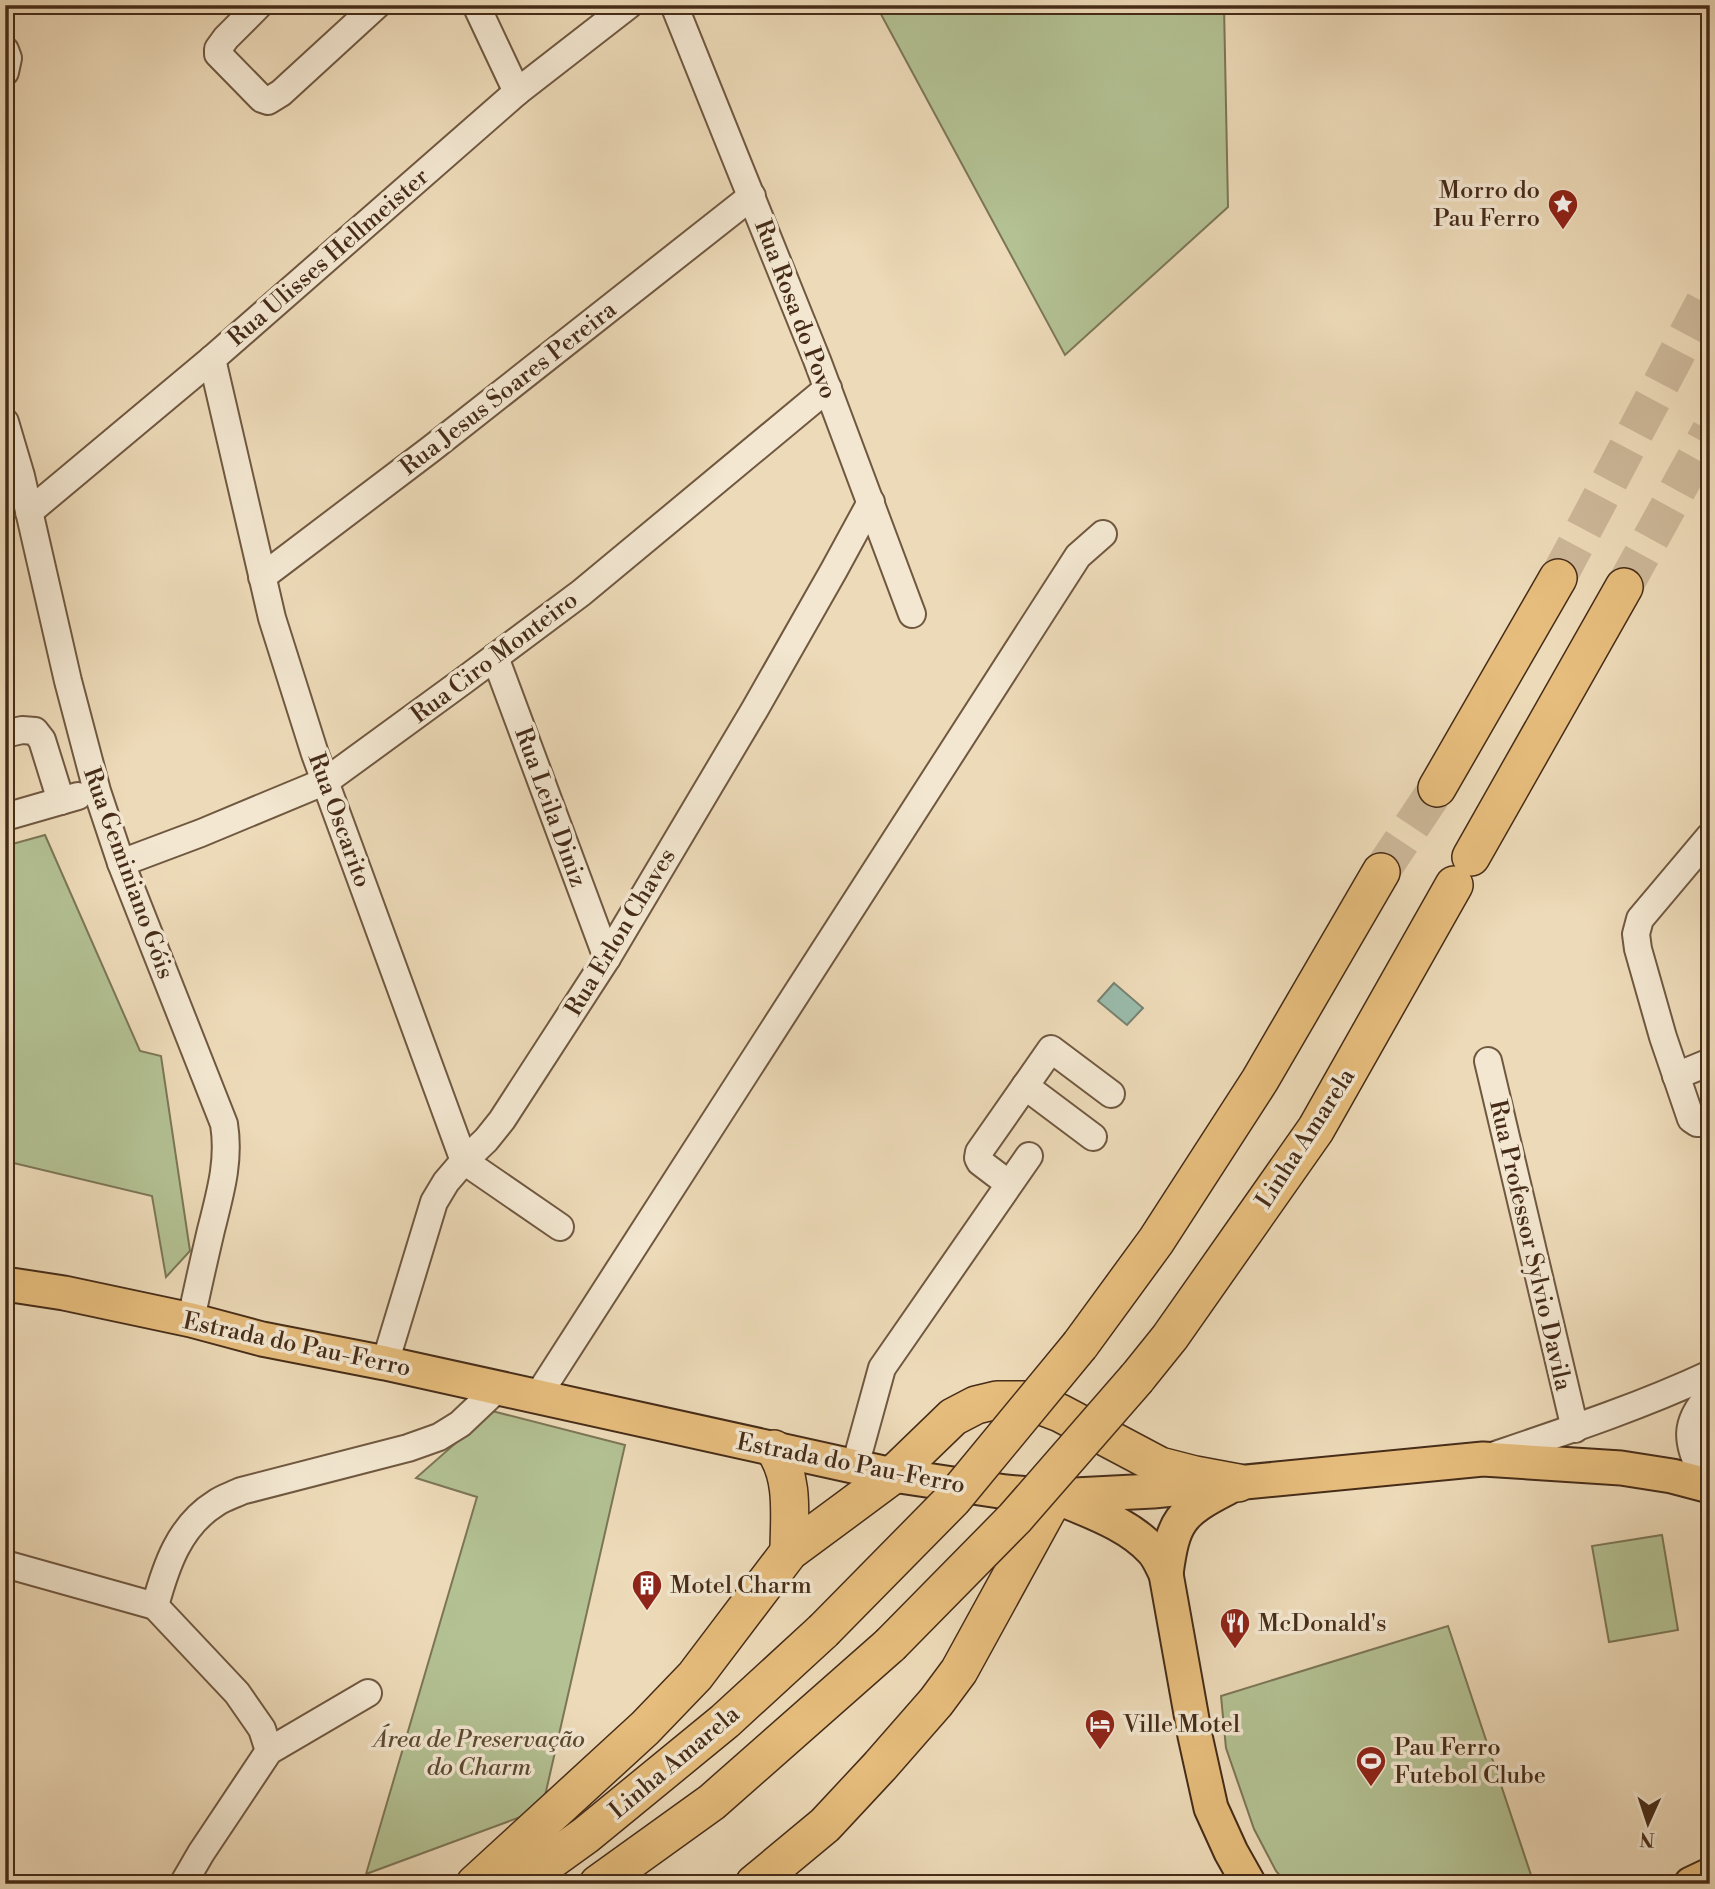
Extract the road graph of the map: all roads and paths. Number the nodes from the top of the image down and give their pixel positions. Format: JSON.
{"nodes":[{"id":1,"x":259,"y":5,"type":"edge"},
{"id":2,"x":377,"y":5,"type":"edge"},
{"id":3,"x":476,"y":5,"type":"edge"},
{"id":4,"x":629,"y":5,"type":"edge"},
{"id":5,"x":674,"y":5,"type":"edge"},
{"id":6,"x":5,"y":50,"type":"edge"},
{"id":7,"x":5,"y":72,"type":"edge"},
{"id":8,"x":517,"y":92,"type":"junction"},
{"id":9,"x":752,"y":196,"type":"junction"},
{"id":10,"x":212,"y":359,"type":"junction"},
{"id":11,"x":828,"y":388,"type":"junction"},
{"id":12,"x":5,"y":422,"type":"edge"},
{"id":13,"x":13,"y":478,"type":"edge"},
{"id":14,"x":871,"y":502,"type":"junction"},
{"id":15,"x":29,"y":512,"type":"junction"},
{"id":16,"x":1103,"y":534,"type":"dead end"},
{"id":17,"x":262,"y":577,"type":"junction"},
{"id":18,"x":1558,"y":578,"type":"tunnel mouth"},
{"id":19,"x":1624,"y":587,"type":"tunnel mouth"},
{"id":20,"x":912,"y":614,"type":"dead end"},
{"id":21,"x":495,"y":657,"type":"junction"},
{"id":22,"x":5,"y":734,"type":"edge"},
{"id":23,"x":326,"y":781,"type":"junction"},
{"id":24,"x":1437,"y":788,"type":"tunnel mouth"},
{"id":25,"x":97,"y":791,"type":"junction"},
{"id":26,"x":61,"y":801,"type":"junction"},
{"id":27,"x":5,"y":817,"type":"edge"},
{"id":28,"x":1710,"y":836,"type":"edge"},
{"id":29,"x":121,"y":863,"type":"junction"},
{"id":30,"x":1381,"y":872,"type":"tunnel mouth"},
{"id":31,"x":607,"y":958,"type":"junction"},
{"id":32,"x":1488,"y":1061,"type":"dead end"},
{"id":33,"x":1710,"y":1062,"type":"edge"},
{"id":34,"x":1676,"y":1076,"type":"junction"},
{"id":35,"x":1025,"y":1086,"type":"junction"},
{"id":36,"x":1111,"y":1094,"type":"dead end"},
{"id":37,"x":1710,"y":1120,"type":"edge"},
{"id":38,"x":1093,"y":1138,"type":"dead end"},
{"id":39,"x":1029,"y":1156,"type":"dead end"},
{"id":40,"x":464,"y":1161,"type":"junction"},
{"id":41,"x":1009,"y":1184,"type":"junction"},
{"id":42,"x":560,"y":1227,"type":"dead end"},
{"id":43,"x":5,"y":1284,"type":"edge"},
{"id":44,"x":191,"y":1320,"type":"junction"},
{"id":45,"x":385,"y":1363,"type":"junction"},
{"id":46,"x":1710,"y":1374,"type":"edge"},
{"id":47,"x":498,"y":1388,"type":"junction"},
{"id":48,"x":1710,"y":1394,"type":"edge"},
{"id":49,"x":537,"y":1397,"type":"junction"},
{"id":50,"x":1575,"y":1429,"type":"junction"},
{"id":51,"x":774,"y":1449,"type":"junction"},
{"id":52,"x":1483,"y":1458,"type":"junction"},
{"id":53,"x":855,"y":1466,"type":"junction"},
{"id":54,"x":893,"y":1475,"type":"junction"},
{"id":55,"x":1238,"y":1483,"type":"junction"},
{"id":56,"x":1707,"y":1485,"type":"edge"},
{"id":57,"x":1055,"y":1496,"type":"junction"},
{"id":58,"x":789,"y":1552,"type":"junction"},
{"id":59,"x":5,"y":1563,"type":"edge"},
{"id":60,"x":1166,"y":1573,"type":"junction"},
{"id":61,"x":155,"y":1606,"type":"junction"},
{"id":62,"x":368,"y":1693,"type":"dead end"},
{"id":63,"x":270,"y":1751,"type":"junction"},
{"id":64,"x":1710,"y":1875,"type":"edge"},
{"id":65,"x":183,"y":1884,"type":"edge"},
{"id":66,"x":475,"y":1884,"type":"edge"},
{"id":67,"x":519,"y":1884,"type":"edge"},
{"id":68,"x":598,"y":1884,"type":"edge"},
{"id":69,"x":754,"y":1884,"type":"edge"},
{"id":70,"x":1249,"y":1884,"type":"edge"},
{"id":71,"x":1691,"y":1884,"type":"edge"}],
"edges":[{"from":1,"to":2,"type":"street"},
{"from":3,"to":8,"type":"street"},
{"from":4,"to":8,"type":"street","name":"Rua Ulisses Hellmeister"},
{"from":5,"to":9,"type":"street","name":"Rua Rosa do Povo"},
{"from":6,"to":7,"type":"street"},
{"from":8,"to":10,"type":"street","name":"Rua Ulisses Hellmeister"},
{"from":9,"to":11,"type":"street","name":"Rua Rosa do Povo"},
{"from":9,"to":17,"type":"street","name":"Rua Jesus Soares Pereira"},
{"from":10,"to":15,"type":"street","name":"Rua Ulisses Hellmeister"},
{"from":10,"to":17,"type":"street","name":"Rua Oscarito"},
{"from":11,"to":14,"type":"street","name":"Rua Rosa do Povo"},
{"from":11,"to":21,"type":"street","name":"Rua Ciro Monteiro"},
{"from":12,"to":13,"type":"street","name":"Rua Geminiano Góis"},
{"from":13,"to":15,"type":"street","name":"Rua Geminiano Góis"},
{"from":14,"to":20,"type":"street","name":"Rua Rosa do Povo"},
{"from":14,"to":31,"type":"street","name":"Rua Erlon Chaves"},
{"from":15,"to":25,"type":"street","name":"Rua Geminiano Góis"},
{"from":16,"to":49,"type":"street"},
{"from":17,"to":23,"type":"street","name":"Rua Oscarito"},
{"from":18,"to":24,"type":"highway"},
{"from":19,"to":68,"type":"highway","name":"Linha Amarela","bridge":true},
{"from":21,"to":23,"type":"street","name":"Rua Ciro Monteiro"},
{"from":21,"to":31,"type":"street","name":"Rua Leila Diniz"},
{"from":22,"to":26,"type":"street"},
{"from":23,"to":29,"type":"street","name":"Rua Ciro Monteiro"},
{"from":23,"to":40,"type":"street","name":"Rua Oscarito"},
{"from":25,"to":26,"type":"street"},
{"from":25,"to":29,"type":"street","name":"Rua Geminiano Góis"},
{"from":26,"to":27,"type":"street"},
{"from":28,"to":34,"type":"street"},
{"from":29,"to":44,"type":"street","name":"Rua Geminiano Góis"},
{"from":30,"to":67,"type":"highway","name":"Linha Amarela","bridge":true},
{"from":31,"to":40,"type":"street","name":"Rua Erlon Chaves"},
{"from":32,"to":50,"type":"street","name":"Rua Professor Sylvio Davila"},
{"from":33,"to":34,"type":"street"},
{"from":34,"to":37,"type":"street"},
{"from":35,"to":36,"type":"street"},
{"from":35,"to":38,"type":"street"},
{"from":35,"to":41,"type":"street"},
{"from":39,"to":41,"type":"street"},
{"from":40,"to":42,"type":"street"},
{"from":40,"to":45,"type":"street","name":"Rua Erlon Chaves"},
{"from":41,"to":53,"type":"street"},
{"from":43,"to":44,"type":"main road","name":"Estrada do Pau-Ferro"},
{"from":44,"to":45,"type":"main road","name":"Estrada do Pau-Ferro"},
{"from":45,"to":47,"type":"main road","name":"Estrada do Pau-Ferro"},
{"from":46,"to":50,"type":"street"},
{"from":47,"to":49,"type":"main road","name":"Estrada do Pau-Ferro"},
{"from":47,"to":61,"type":"street"},
{"from":48,"to":56,"type":"street"},
{"from":49,"to":51,"type":"main road","name":"Estrada do Pau-Ferro"},
{"from":50,"to":52,"type":"street"},
{"from":51,"to":53,"type":"main road","name":"Estrada do Pau-Ferro"},
{"from":51,"to":58,"type":"highway"},
{"from":52,"to":55,"type":"main road","name":"Estrada do Pau-Ferro"},
{"from":52,"to":56,"type":"main road","name":"Estrada do Pau-Ferro"},
{"from":53,"to":54,"type":"main road","name":"Estrada do Pau-Ferro"},
{"from":54,"to":55,"type":"highway"},
{"from":54,"to":57,"type":"main road","name":"Estrada do Pau-Ferro"},
{"from":54,"to":58,"type":"highway"},
{"from":55,"to":57,"type":"main road","name":"Estrada do Pau-Ferro"},
{"from":55,"to":60,"type":"main road"},
{"from":57,"to":60,"type":"main road"},
{"from":57,"to":69,"type":"highway"},
{"from":58,"to":66,"type":"highway"},
{"from":59,"to":61,"type":"street"},
{"from":60,"to":70,"type":"main road"},
{"from":61,"to":63,"type":"street"},
{"from":62,"to":63,"type":"street"},
{"from":63,"to":65,"type":"street"},
{"from":64,"to":71,"type":"main road"}]}
